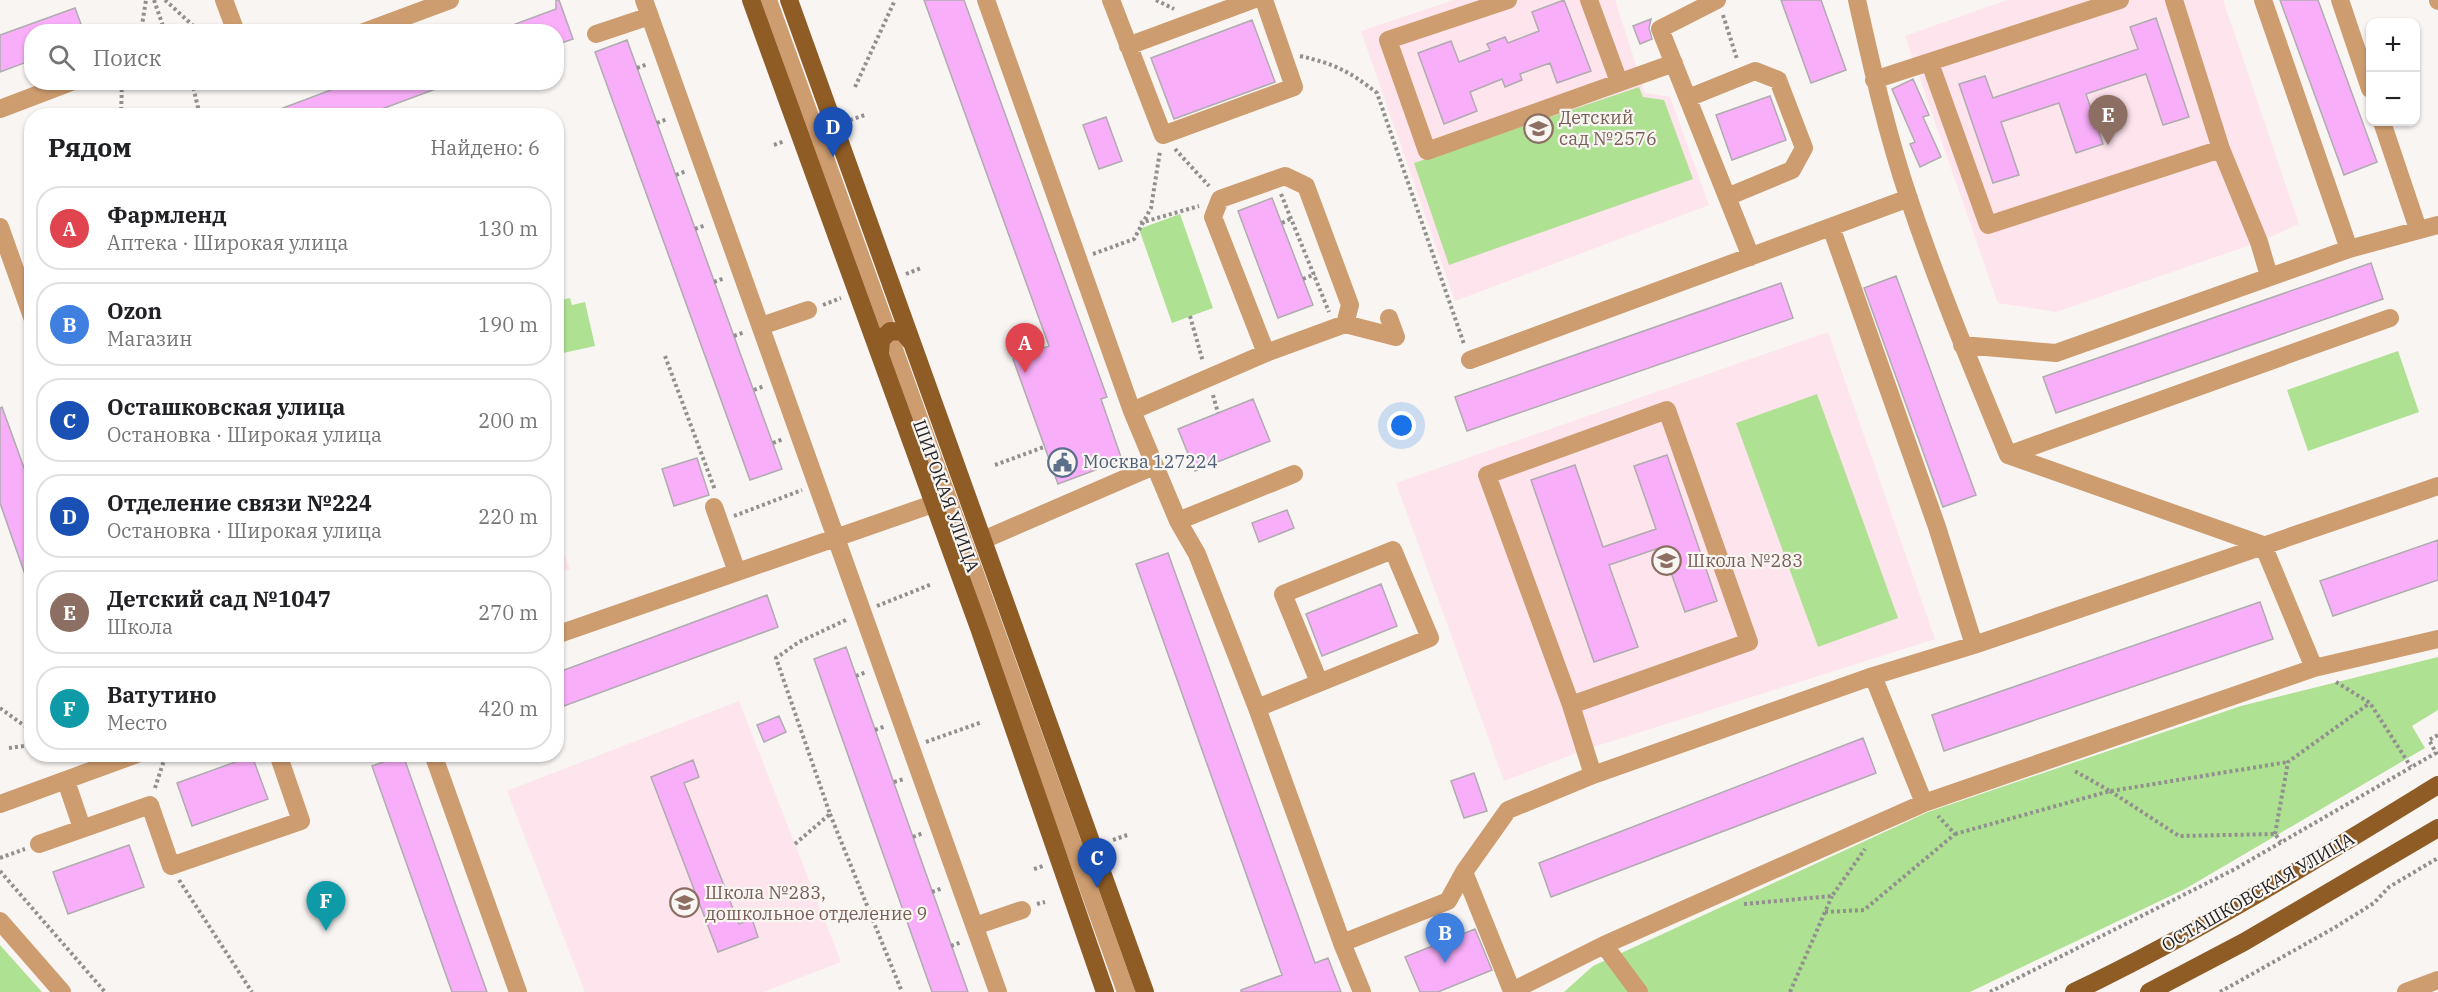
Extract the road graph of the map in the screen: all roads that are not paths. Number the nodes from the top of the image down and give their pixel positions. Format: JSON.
{"nodes":[{"id":1,"x":224,"y":0,"type":"edge"},
{"id":2,"x":450,"y":0,"type":"edge"},
{"id":3,"x":751,"y":0,"type":"edge"},
{"id":4,"x":768,"y":0,"type":"edge"},
{"id":5,"x":789,"y":0,"type":"edge"},
{"id":6,"x":986,"y":0,"type":"edge"},
{"id":7,"x":1111,"y":0,"type":"edge"},
{"id":8,"x":1252,"y":0,"type":"edge"},
{"id":9,"x":1264,"y":0,"type":"edge"},
{"id":10,"x":1508,"y":0,"type":"edge"},
{"id":11,"x":1589,"y":0,"type":"edge"},
{"id":12,"x":1857,"y":0,"type":"edge"},
{"id":13,"x":2120,"y":0,"type":"edge"},
{"id":14,"x":2174,"y":0,"type":"edge"},
{"id":15,"x":2263,"y":0,"type":"edge"},
{"id":16,"x":2340,"y":0,"type":"edge"},
{"id":17,"x":430,"y":3,"type":"edge"},
{"id":18,"x":1720,"y":5,"type":"edge"},
{"id":19,"x":647,"y":8,"type":"edge"},
{"id":20,"x":233,"y":24,"type":"edge"},
{"id":21,"x":382,"y":24,"type":"edge"},
{"id":22,"x":596,"y":34,"type":"dead end"},
{"id":23,"x":1128,"y":46,"type":"junction"},
{"id":24,"x":1674,"y":63,"type":"junction"},
{"id":25,"x":1930,"y":63,"type":"junction"},
{"id":26,"x":2366,"y":77,"type":"edge"},
{"id":27,"x":1874,"y":80,"type":"junction"},
{"id":28,"x":1619,"y":82,"type":"junction"},
{"id":29,"x":50,"y":90,"type":"edge"},
{"id":30,"x":1688,"y":98,"type":"junction"},
{"id":31,"x":0,"y":109,"type":"edge"},
{"id":32,"x":2383,"y":126,"type":"edge"},
{"id":33,"x":2221,"y":149,"type":"junction"},
{"id":34,"x":1727,"y":197,"type":"junction"},
{"id":35,"x":1909,"y":198,"type":"junction"},
{"id":36,"x":2438,"y":225,"type":"edge"},
{"id":37,"x":0,"y":227,"type":"edge"},
{"id":38,"x":1831,"y":227,"type":"junction"},
{"id":39,"x":2418,"y":229,"type":"junction"},
{"id":40,"x":2349,"y":249,"type":"junction"},
{"id":41,"x":1751,"y":257,"type":"junction"},
{"id":42,"x":2269,"y":276,"type":"junction"},
{"id":43,"x":24,"y":294,"type":"edge"},
{"id":44,"x":808,"y":310,"type":"dead end"},
{"id":45,"x":1389,"y":318,"type":"dead end"},
{"id":46,"x":2390,"y":318,"type":"dead end"},
{"id":47,"x":1345,"y":324,"type":"junction"},
{"id":48,"x":761,"y":326,"type":"junction"},
{"id":49,"x":888,"y":332,"type":"junction"},
{"id":50,"x":912,"y":342,"type":"junction"},
{"id":51,"x":1962,"y":345,"type":"junction"},
{"id":52,"x":880,"y":353,"type":"junction"},
{"id":53,"x":1266,"y":353,"type":"junction"},
{"id":54,"x":1470,"y":360,"type":"road end"},
{"id":55,"x":1132,"y":411,"type":"junction"},
{"id":56,"x":2008,"y":454,"type":"junction"},
{"id":57,"x":1154,"y":466,"type":"junction"},
{"id":58,"x":1294,"y":474,"type":"dead end"},
{"id":59,"x":2438,"y":486,"type":"edge"},
{"id":60,"x":933,"y":504,"type":"junction"},
{"id":61,"x":717,"y":514,"type":"road end"},
{"id":62,"x":1178,"y":521,"type":"junction"},
{"id":63,"x":836,"y":537,"type":"junction"},
{"id":64,"x":983,"y":540,"type":"junction"},
{"id":65,"x":2263,"y":545,"type":"junction"},
{"id":66,"x":737,"y":572,"type":"junction"},
{"id":67,"x":564,"y":632,"type":"edge"},
{"id":68,"x":2438,"y":639,"type":"edge"},
{"id":69,"x":1974,"y":645,"type":"junction"},
{"id":70,"x":2313,"y":668,"type":"junction"},
{"id":71,"x":1873,"y":676,"type":"junction"},
{"id":72,"x":1319,"y":682,"type":"junction"},
{"id":73,"x":1571,"y":705,"type":"junction"},
{"id":74,"x":1257,"y":708,"type":"junction"},
{"id":75,"x":116,"y":762,"type":"edge"},
{"id":76,"x":281,"y":762,"type":"edge"},
{"id":77,"x":436,"y":762,"type":"edge"},
{"id":78,"x":1593,"y":775,"type":"junction"},
{"id":79,"x":66,"y":781,"type":"junction"},
{"id":80,"x":2438,"y":785,"type":"edge"},
{"id":81,"x":1071,"y":789,"type":"junction"},
{"id":82,"x":1038,"y":801,"type":"junction"},
{"id":83,"x":1924,"y":803,"type":"junction"},
{"id":84,"x":0,"y":804,"type":"edge"},
{"id":85,"x":1060,"y":812,"type":"junction"},
{"id":86,"x":82,"y":828,"type":"junction"},
{"id":87,"x":2438,"y":828,"type":"edge"},
{"id":88,"x":39,"y":844,"type":"road end"},
{"id":89,"x":1464,"y":872,"type":"junction"},
{"id":90,"x":1022,"y":910,"type":"dead end"},
{"id":91,"x":0,"y":921,"type":"edge"},
{"id":92,"x":975,"y":926,"type":"junction"},
{"id":93,"x":1342,"y":943,"type":"junction"},
{"id":94,"x":1604,"y":945,"type":"junction"},
{"id":95,"x":2438,"y":980,"type":"edge"},
{"id":96,"x":62,"y":992,"type":"edge"},
{"id":97,"x":518,"y":992,"type":"edge"},
{"id":98,"x":998,"y":992,"type":"edge"},
{"id":99,"x":1105,"y":992,"type":"edge"},
{"id":100,"x":1126,"y":992,"type":"edge"},
{"id":101,"x":1145,"y":992,"type":"edge"},
{"id":102,"x":1362,"y":992,"type":"edge"},
{"id":103,"x":1511,"y":992,"type":"edge"},
{"id":104,"x":1639,"y":992,"type":"edge"},
{"id":105,"x":2074,"y":992,"type":"edge"},
{"id":106,"x":2150,"y":992,"type":"edge"},
{"id":107,"x":2406,"y":992,"type":"edge"}],
"edges":[{"from":1,"to":20,"type":"street"},
{"from":2,"to":17,"type":"street"},
{"from":3,"to":52,"type":"main road","name":"ШИРОКАЯ УЛИЦА"},
{"from":4,"to":49,"type":"street","name":"ШИРОКАЯ УЛИЦА"},
{"from":5,"to":50,"type":"main road","name":"ШИРОКАЯ УЛИЦА"},
{"from":6,"to":55,"type":"street"},
{"from":7,"to":23,"type":"street"},
{"from":8,"to":23,"type":"street"},
{"from":9,"to":23,"type":"street"},
{"from":10,"to":28,"type":"street"},
{"from":11,"to":28,"type":"street"},
{"from":12,"to":27,"type":"street"},
{"from":13,"to":25,"type":"street"},
{"from":14,"to":33,"type":"street"},
{"from":15,"to":40,"type":"street"},
{"from":16,"to":26,"type":"street"},
{"from":17,"to":21,"type":"street"},
{"from":18,"to":24,"type":"street"},
{"from":19,"to":22,"type":"street"},
{"from":19,"to":48,"type":"street"},
{"from":24,"to":28,"type":"street"},
{"from":24,"to":30,"type":"street"},
{"from":25,"to":27,"type":"street"},
{"from":25,"to":33,"type":"street"},
{"from":27,"to":35,"type":"street"},
{"from":29,"to":31,"type":"street"},
{"from":30,"to":34,"type":"street"},
{"from":30,"to":34,"type":"street"},
{"from":32,"to":39,"type":"street"},
{"from":33,"to":42,"type":"street"},
{"from":34,"to":41,"type":"street"},
{"from":35,"to":38,"type":"street"},
{"from":35,"to":51,"type":"street"},
{"from":36,"to":39,"type":"street"},
{"from":37,"to":43,"type":"street"},
{"from":38,"to":41,"type":"street"},
{"from":38,"to":69,"type":"street"},
{"from":39,"to":40,"type":"street"},
{"from":40,"to":42,"type":"street"},
{"from":41,"to":54,"type":"street"},
{"from":42,"to":51,"type":"street"},
{"from":44,"to":48,"type":"street"},
{"from":45,"to":47,"type":"street"},
{"from":46,"to":56,"type":"street"},
{"from":47,"to":53,"type":"street"},
{"from":47,"to":53,"type":"street"},
{"from":48,"to":63,"type":"street"},
{"from":49,"to":50,"type":"main road"},
{"from":49,"to":52,"type":"main road"},
{"from":49,"to":85,"type":"street","name":"ШИРОКАЯ УЛИЦА"},
{"from":50,"to":64,"type":"main road","name":"ШИРОКАЯ УЛИЦА"},
{"from":51,"to":56,"type":"street"},
{"from":52,"to":60,"type":"main road","name":"ШИРОКАЯ УЛИЦА"},
{"from":53,"to":55,"type":"street"},
{"from":55,"to":57,"type":"street"},
{"from":56,"to":65,"type":"street"},
{"from":57,"to":62,"type":"street"},
{"from":57,"to":64,"type":"street"},
{"from":58,"to":62,"type":"street"},
{"from":59,"to":65,"type":"street"},
{"from":60,"to":63,"type":"street"},
{"from":60,"to":82,"type":"main road","name":"ШИРОКАЯ УЛИЦА"},
{"from":61,"to":66,"type":"street"},
{"from":62,"to":74,"type":"street"},
{"from":63,"to":66,"type":"street"},
{"from":63,"to":92,"type":"street"},
{"from":64,"to":81,"type":"main road","name":"ШИРОКАЯ УЛИЦА"},
{"from":65,"to":69,"type":"street"},
{"from":65,"to":70,"type":"street"},
{"from":66,"to":67,"type":"street"},
{"from":68,"to":70,"type":"street"},
{"from":69,"to":71,"type":"street"},
{"from":70,"to":83,"type":"street"},
{"from":71,"to":78,"type":"street"},
{"from":71,"to":83,"type":"street"},
{"from":72,"to":72,"type":"street"},
{"from":72,"to":74,"type":"street"},
{"from":73,"to":73,"type":"street"},
{"from":73,"to":78,"type":"street"},
{"from":74,"to":93,"type":"street"},
{"from":75,"to":79,"type":"street"},
{"from":76,"to":86,"type":"street"},
{"from":77,"to":97,"type":"street"},
{"from":78,"to":89,"type":"street"},
{"from":79,"to":84,"type":"street"},
{"from":79,"to":86,"type":"street"},
{"from":80,"to":105,"type":"main road","name":"ОСТАШКОВСКАЯ УЛИЦА"},
{"from":81,"to":85,"type":"street"},
{"from":81,"to":101,"type":"main road","name":"ШИРОКАЯ УЛИЦА"},
{"from":82,"to":85,"type":"street"},
{"from":82,"to":99,"type":"main road","name":"ШИРОКАЯ УЛИЦА"},
{"from":83,"to":94,"type":"street"},
{"from":85,"to":100,"type":"street","name":"ШИРОКАЯ УЛИЦА"},
{"from":86,"to":88,"type":"street"},
{"from":87,"to":106,"type":"main road","name":"ОСТАШКОВСКАЯ УЛИЦА"},
{"from":89,"to":93,"type":"street"},
{"from":89,"to":103,"type":"street"},
{"from":90,"to":92,"type":"street"},
{"from":91,"to":96,"type":"street"},
{"from":92,"to":98,"type":"street"},
{"from":93,"to":102,"type":"street"},
{"from":94,"to":103,"type":"street"},
{"from":94,"to":104,"type":"street"},
{"from":95,"to":107,"type":"street"}]}
